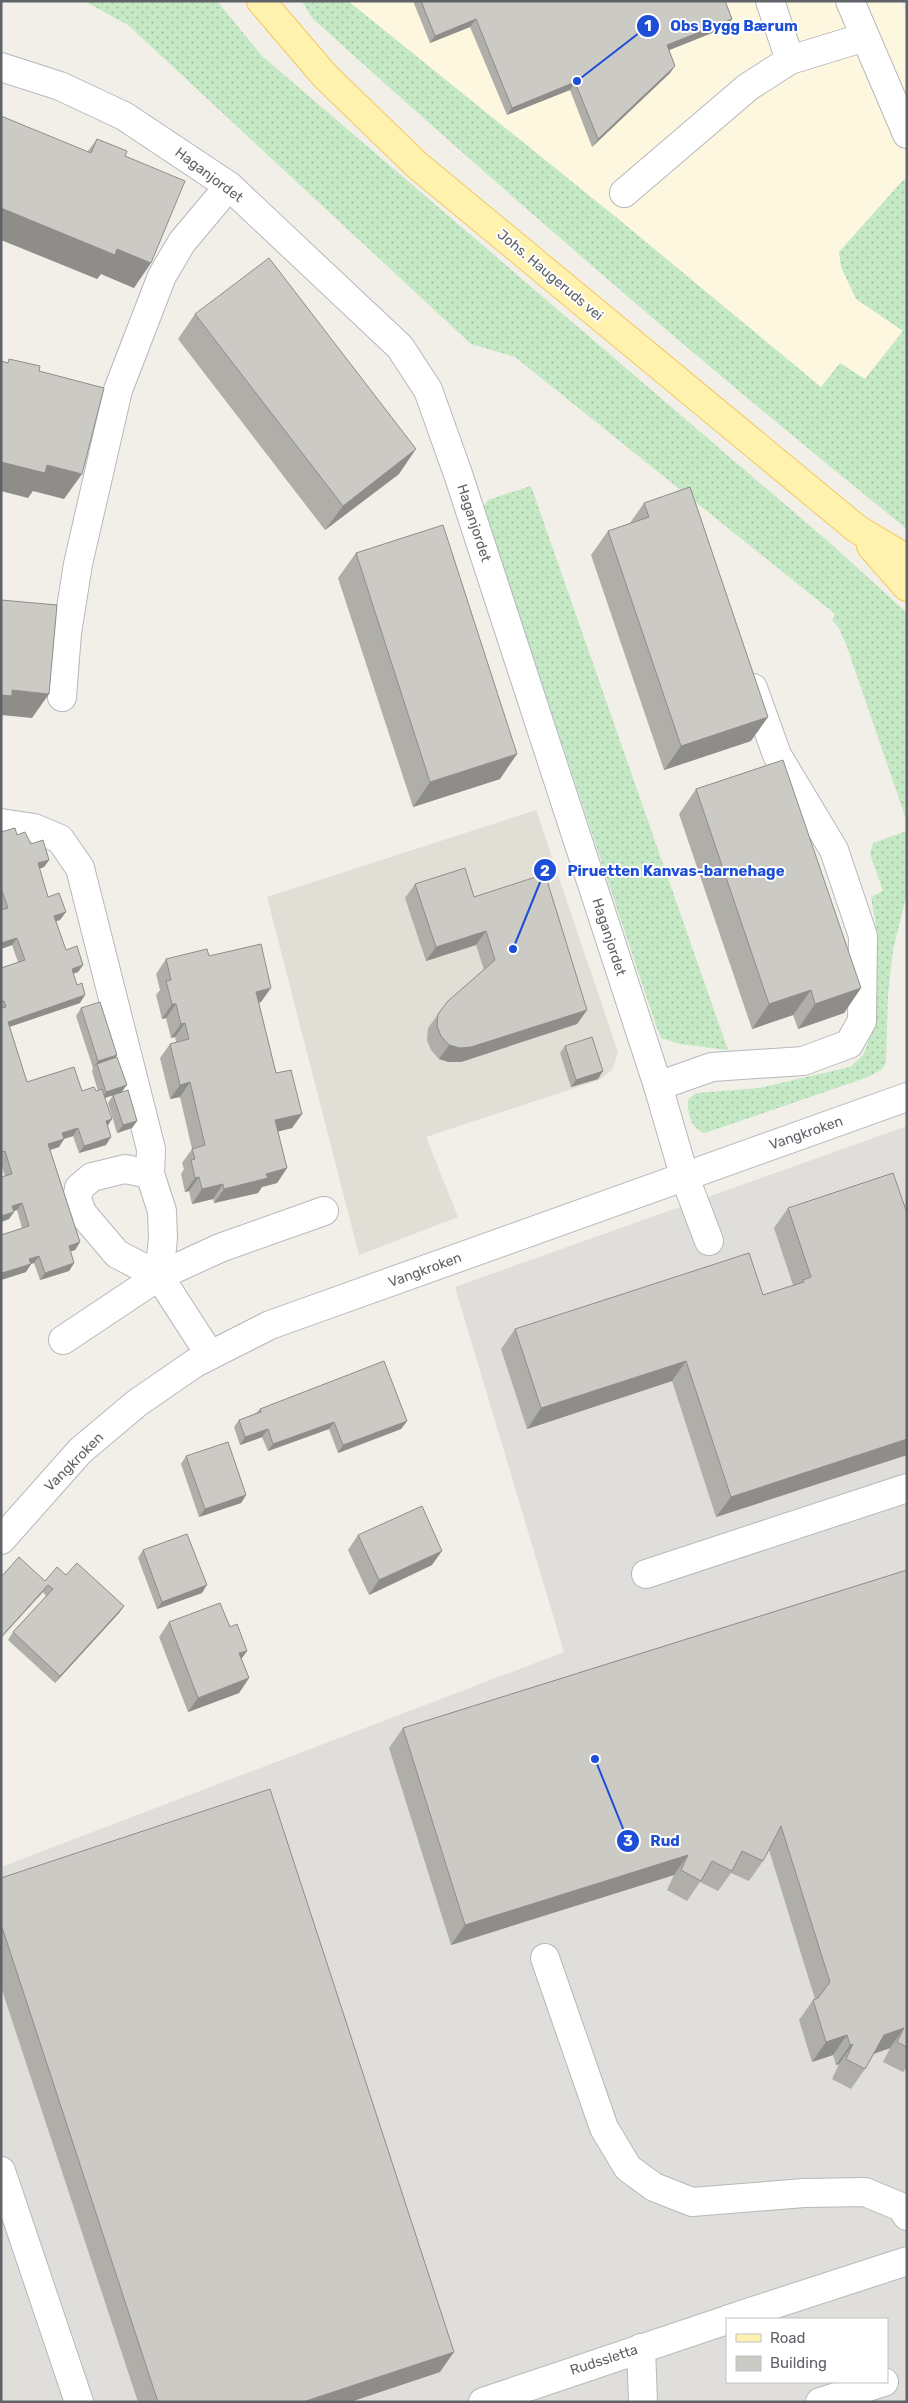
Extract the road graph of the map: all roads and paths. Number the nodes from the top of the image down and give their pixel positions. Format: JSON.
{"nodes":[{"id":1,"x":261,"y":1,"type":"edge"},
{"id":2,"x":770,"y":1,"type":"edge"},
{"id":3,"x":850,"y":1,"type":"edge"},
{"id":4,"x":865,"y":37,"type":"junction"},
{"id":5,"x":790,"y":60,"type":"junction"},
{"id":6,"x":1,"y":67,"type":"edge"},
{"id":7,"x":907,"y":134,"type":"edge"},
{"id":8,"x":229,"y":186,"type":"junction"},
{"id":9,"x":624,"y":193,"type":"dead end"},
{"id":10,"x":857,"y":529,"type":"junction"},
{"id":11,"x":907,"y":559,"type":"edge"},
{"id":12,"x":907,"y":587,"type":"edge"},
{"id":13,"x":746,"y":668,"type":"edge"},
{"id":14,"x":62,"y":697,"type":"dead end"},
{"id":15,"x":1,"y":823,"type":"edge"},
{"id":16,"x":658,"y":1086,"type":"junction"},
{"id":17,"x":907,"y":1097,"type":"edge"},
{"id":18,"x":150,"y":1174,"type":"junction"},
{"id":19,"x":684,"y":1175,"type":"junction"},
{"id":20,"x":324,"y":1211,"type":"dead end"},
{"id":21,"x":709,"y":1241,"type":"dead end"},
{"id":22,"x":160,"y":1276,"type":"junction"},
{"id":23,"x":63,"y":1340,"type":"dead end"},
{"id":24,"x":210,"y":1355,"type":"junction"},
{"id":25,"x":907,"y":1488,"type":"edge"},
{"id":26,"x":1,"y":1540,"type":"edge"},
{"id":27,"x":646,"y":1574,"type":"dead end"},
{"id":28,"x":545,"y":1958,"type":"dead end"},
{"id":29,"x":1,"y":2171,"type":"edge"},
{"id":30,"x":907,"y":2216,"type":"edge"},
{"id":31,"x":907,"y":2260,"type":"edge"},
{"id":32,"x":734,"y":2318,"type":"edge"},
{"id":33,"x":726,"y":2321,"type":"edge"},
{"id":34,"x":641,"y":2348,"type":"junction"},
{"id":35,"x":907,"y":2375,"type":"edge"},
{"id":36,"x":888,"y":2380,"type":"edge"},
{"id":37,"x":879,"y":2383,"type":"edge"},
{"id":38,"x":532,"y":2393,"type":"edge"},
{"id":39,"x":79,"y":2402,"type":"edge"},
{"id":40,"x":483,"y":2402,"type":"edge"},
{"id":41,"x":643,"y":2402,"type":"edge"},
{"id":42,"x":820,"y":2402,"type":"edge"}],
"edges":[{"from":1,"to":10,"type":"main road","name":"Johs. Haugeruds vei"},
{"from":2,"to":5,"type":"street"},
{"from":3,"to":4,"type":"street"},
{"from":4,"to":5,"type":"street"},
{"from":4,"to":7,"type":"street"},
{"from":5,"to":9,"type":"street"},
{"from":6,"to":8,"type":"street","name":"Haganjordet"},
{"from":8,"to":14,"type":"street"},
{"from":8,"to":16,"type":"street","name":"Haganjordet"},
{"from":10,"to":11,"type":"main road","name":"Johs. Haugeruds vei"},
{"from":10,"to":12,"type":"main road","name":"Johs. Haugeruds vei"},
{"from":13,"to":16,"type":"street"},
{"from":15,"to":18,"type":"street"},
{"from":16,"to":19,"type":"street","name":"Haganjordet"},
{"from":17,"to":19,"type":"street","name":"Vangkroken"},
{"from":18,"to":22,"type":"street"},
{"from":18,"to":22,"type":"street"},
{"from":19,"to":21,"type":"street","name":"Haganjordet"},
{"from":19,"to":24,"type":"street","name":"Vangkroken"},
{"from":20,"to":22,"type":"street"},
{"from":22,"to":23,"type":"street"},
{"from":22,"to":24,"type":"street"},
{"from":24,"to":26,"type":"street","name":"Vangkroken"},
{"from":25,"to":27,"type":"street"},
{"from":28,"to":30,"type":"street"},
{"from":29,"to":39,"type":"street"},
{"from":31,"to":32,"type":"street","name":"Rudssletta"},
{"from":33,"to":34,"type":"street","name":"Rudssletta"},
{"from":34,"to":38,"type":"street","name":"Rudssletta"},
{"from":34,"to":41,"type":"street"},
{"from":35,"to":36,"type":"street"},
{"from":37,"to":42,"type":"street"},
{"from":38,"to":40,"type":"street","name":"Rudssletta"}]}
